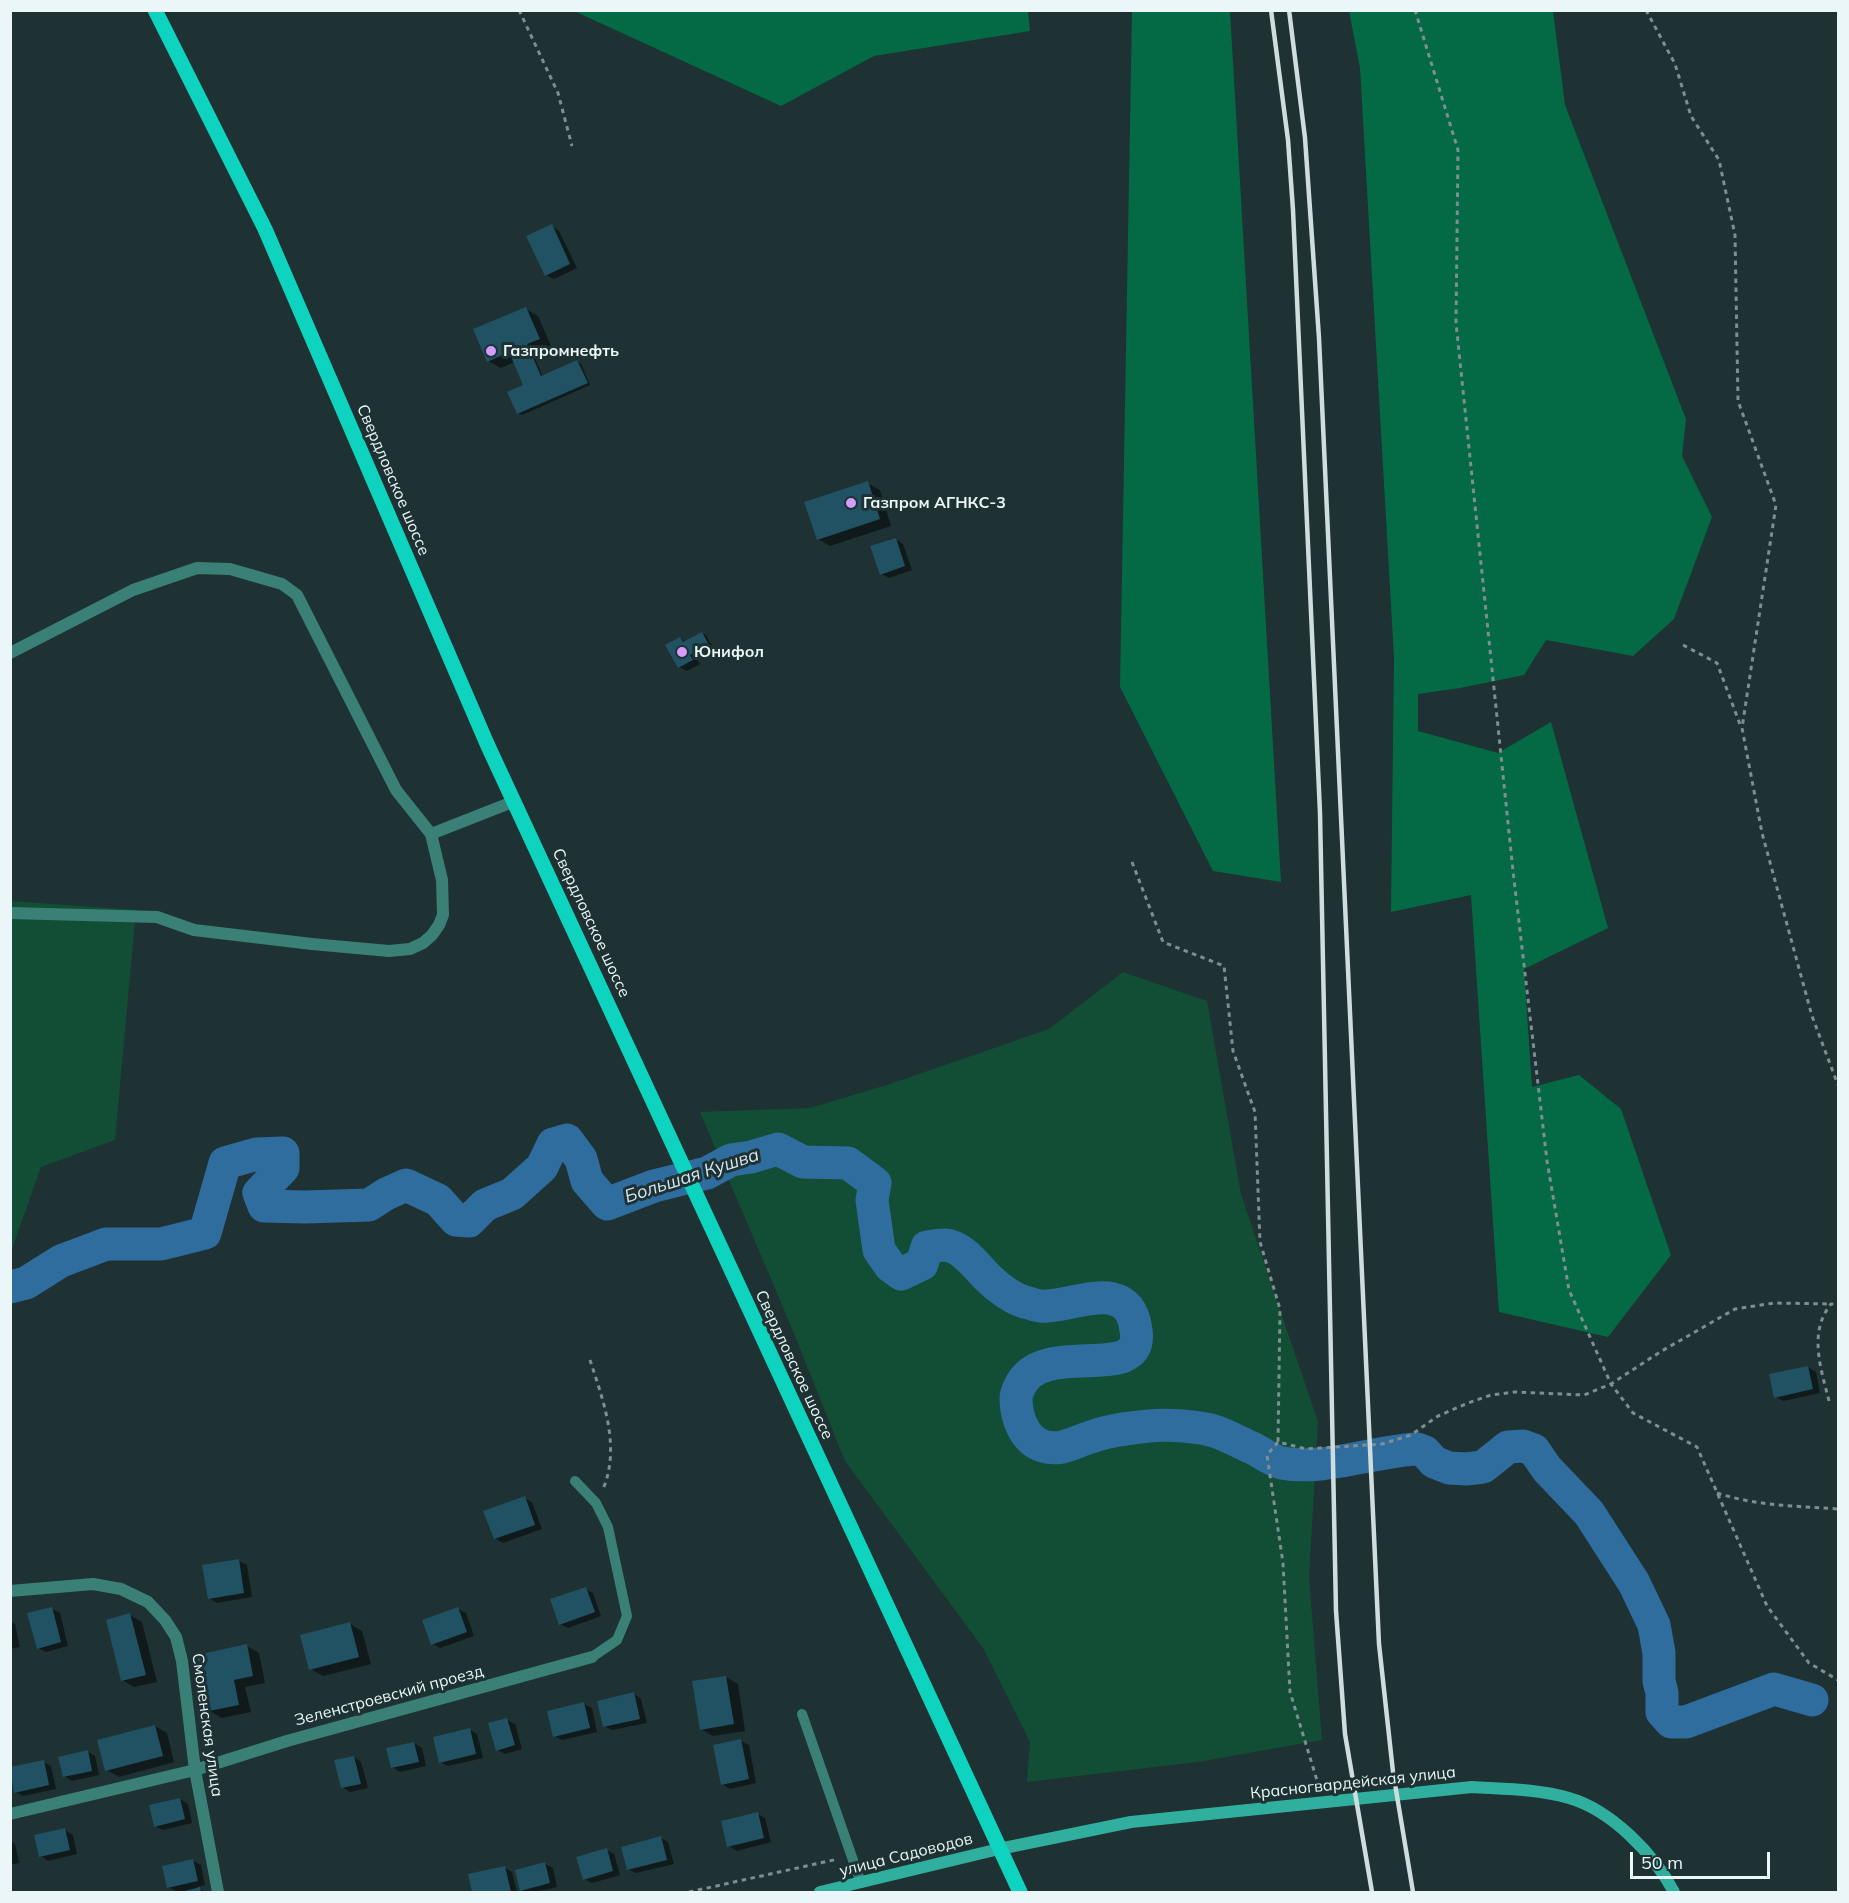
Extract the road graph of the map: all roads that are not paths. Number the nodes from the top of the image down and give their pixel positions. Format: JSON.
{"nodes":[{"id":1,"x":155,"y":10,"type":"edge"},
{"id":2,"x":10,"y":653,"type":"edge"},
{"id":3,"x":515,"y":801,"type":"junction"},
{"id":4,"x":431,"y":834,"type":"junction"},
{"id":5,"x":10,"y":913,"type":"edge"},
{"id":6,"x":575,"y":1481,"type":"dead end"},
{"id":7,"x":10,"y":1591,"type":"edge"},
{"id":8,"x":592,"y":1657,"type":"joint"},
{"id":9,"x":802,"y":1714,"type":"dead end"},
{"id":10,"x":195,"y":1770,"type":"junction"},
{"id":11,"x":10,"y":1814,"type":"edge"},
{"id":12,"x":999,"y":1849,"type":"junction"},
{"id":13,"x":861,"y":1883,"type":"junction"},
{"id":14,"x":218,"y":1893,"type":"edge"},
{"id":15,"x":820,"y":1893,"type":"edge"},
{"id":16,"x":1020,"y":1893,"type":"edge"},
{"id":17,"x":1674,"y":1893,"type":"edge"}],
"edges":[{"from":1,"to":3,"type":"main road","name":"Свердловское шоссе"},
{"from":2,"to":4,"type":"street"},
{"from":3,"to":4,"type":"street"},
{"from":3,"to":12,"type":"main road","name":"Свердловское шоссе"},
{"from":4,"to":5,"type":"street"},
{"from":6,"to":8,"type":"lane"},
{"from":7,"to":10,"type":"street","name":"Смоленская улица"},
{"from":8,"to":10,"type":"street","name":"Зеленстроевский проезд"},
{"from":9,"to":13,"type":"lane"},
{"from":10,"to":11,"type":"street","name":"Зеленстроевский проезд"},
{"from":10,"to":14,"type":"street","name":"Смоленская улица"},
{"from":12,"to":13,"type":"main road","name":"улица Садоводов"},
{"from":12,"to":16,"type":"main road","name":"Свердловское шоссе"},
{"from":12,"to":17,"type":"main road","name":"Красногвардейская улица"},
{"from":13,"to":15,"type":"main road","name":"улица Садоводов"}]}
